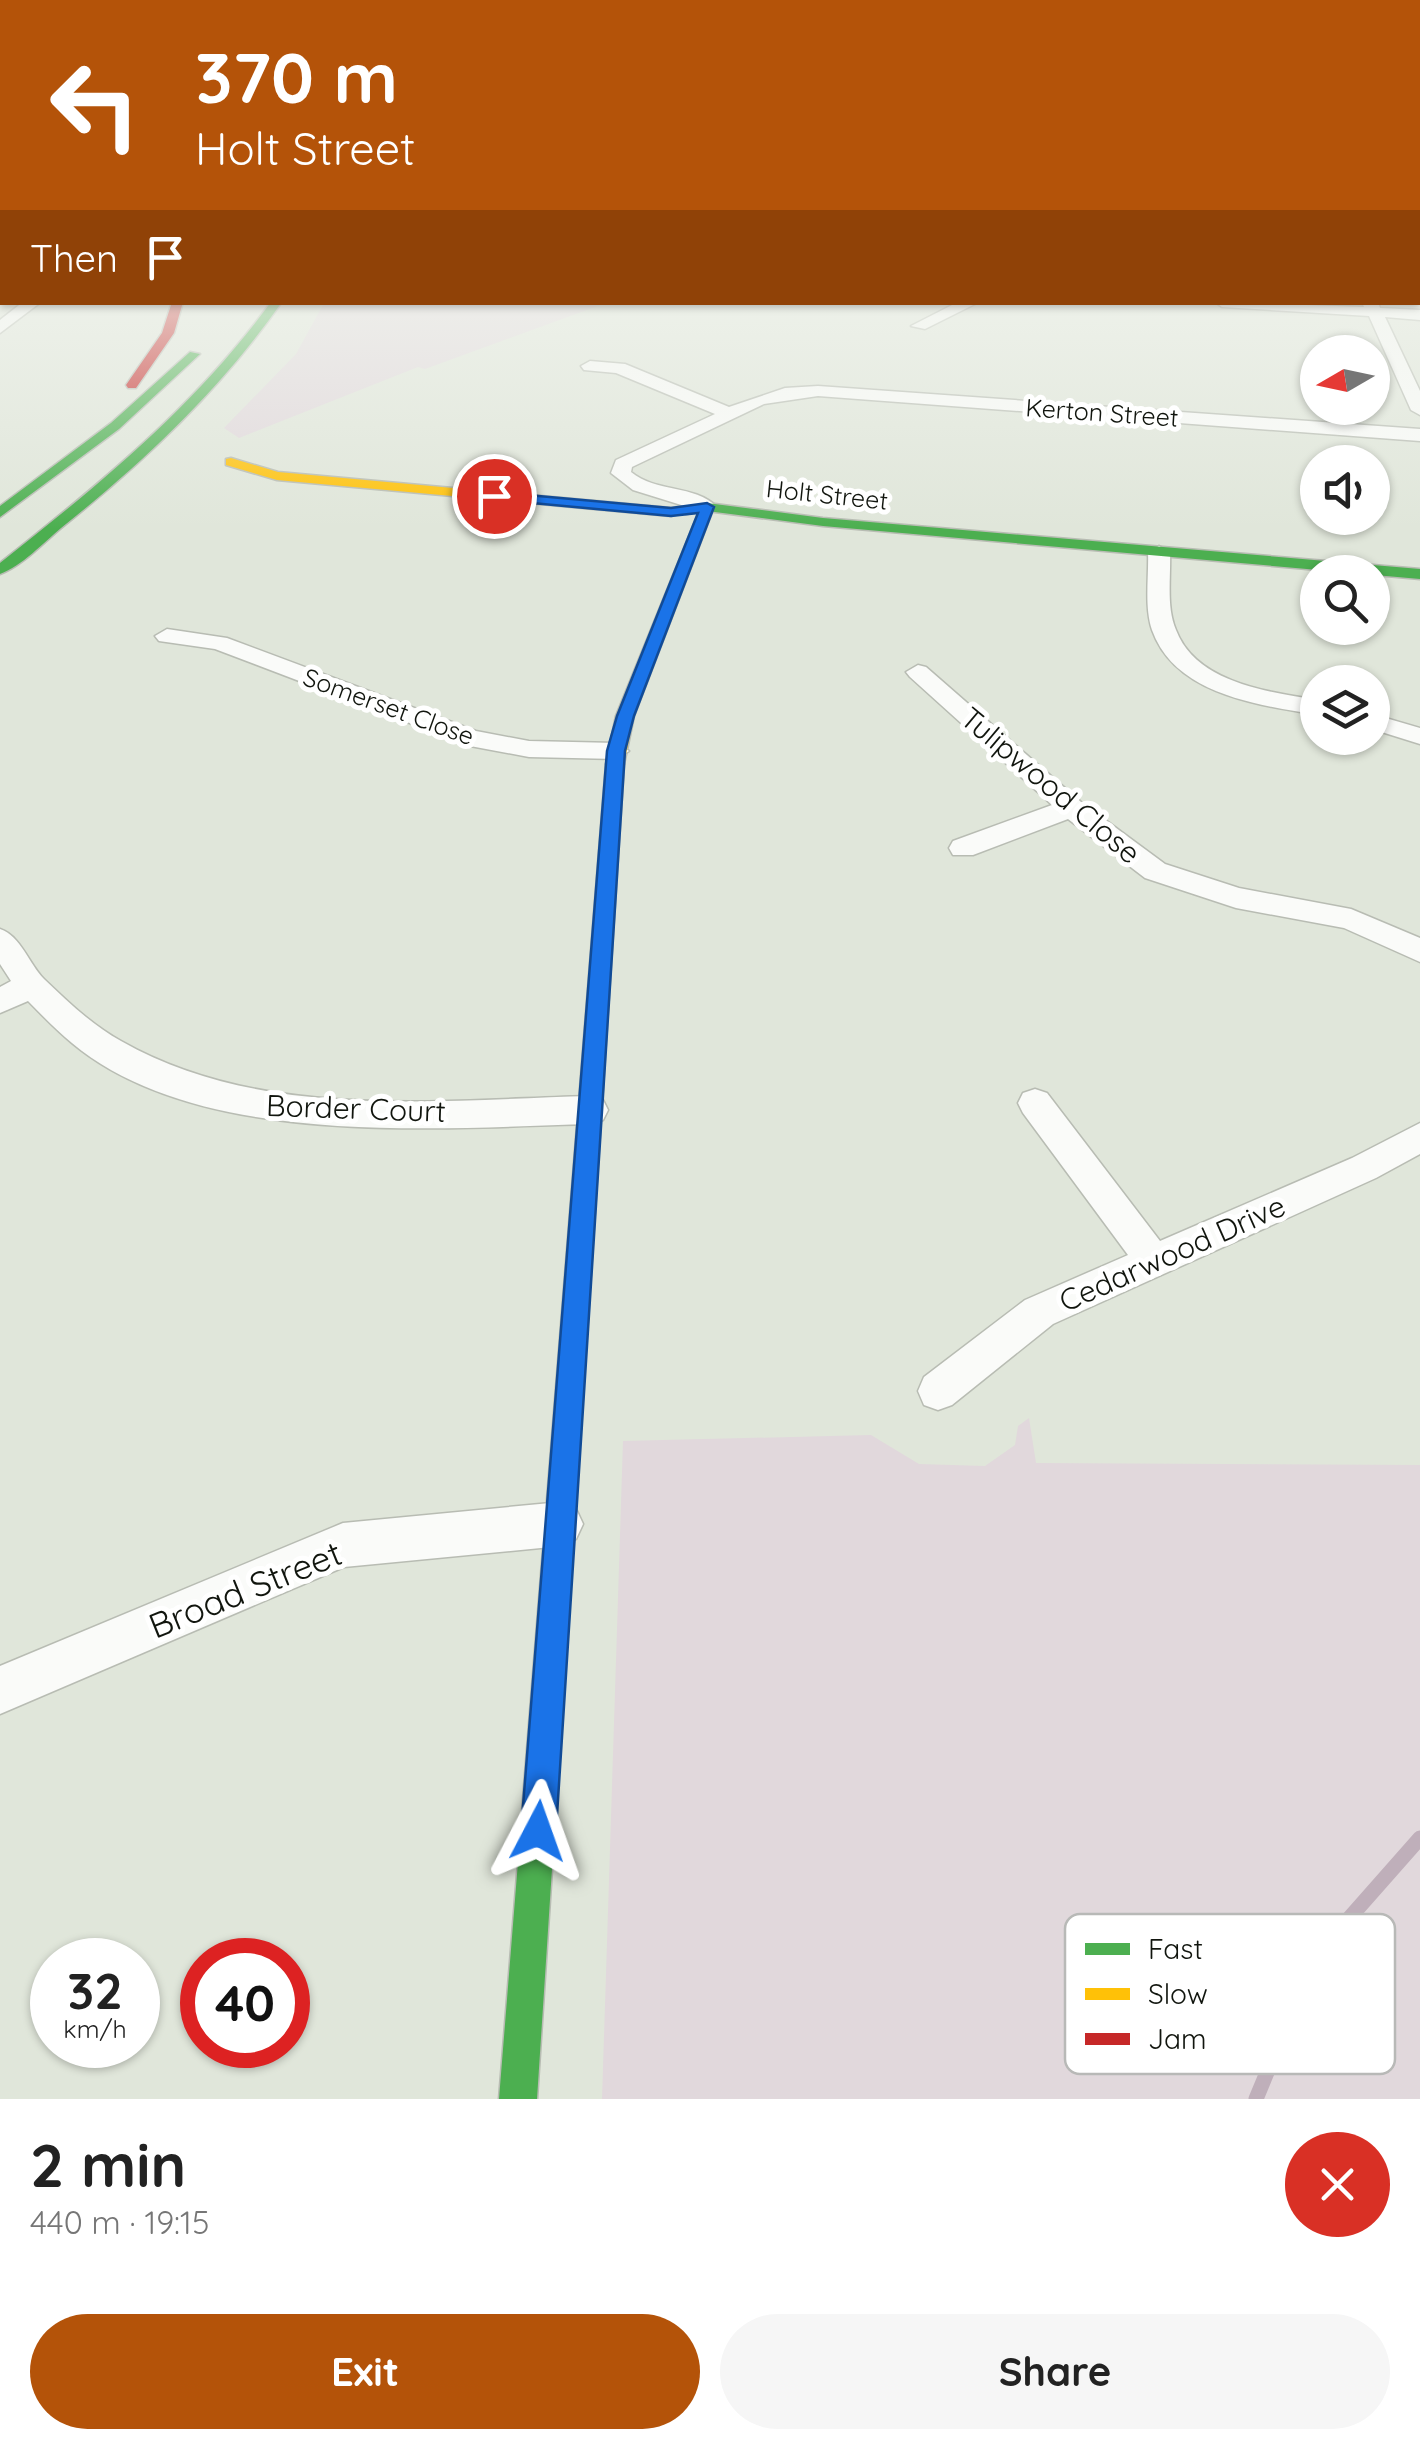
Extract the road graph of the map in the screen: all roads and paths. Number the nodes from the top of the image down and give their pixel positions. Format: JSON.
{"nodes":[{"id":1,"x":168,"y":333,"type":"edge"},
{"id":2,"x":255,"y":333,"type":"edge"},
{"id":3,"x":277,"y":333,"type":"edge"},
{"id":4,"x":1384,"y":333,"type":"edge"},
{"id":5,"x":210,"y":337,"type":"dead end"},
{"id":6,"x":590,"y":366,"type":"dead end"},
{"id":7,"x":1420,"y":410,"type":"edge"},
{"id":8,"x":726,"y":412,"type":"junction"},
{"id":9,"x":1420,"y":435,"type":"edge"},
{"id":10,"x":149,"y":448,"type":"junction"},
{"id":11,"x":231,"y":462,"type":"dead end"},
{"id":12,"x":42,"y":482,"type":"junction"},
{"id":13,"x":707,"y":507,"type":"junction"},
{"id":14,"x":0,"y":514,"type":"edge"},
{"id":15,"x":1159,"y":552,"type":"junction"},
{"id":16,"x":0,"y":570,"type":"edge"},
{"id":17,"x":1420,"y":574,"type":"edge"},
{"id":18,"x":166,"y":636,"type":"dead end"},
{"id":19,"x":918,"y":672,"type":"dead end"},
{"id":20,"x":1300,"y":705,"type":"edge"},
{"id":21,"x":1390,"y":727,"type":"edge"},
{"id":22,"x":1420,"y":736,"type":"edge"},
{"id":23,"x":616,"y":751,"type":"junction"},
{"id":24,"x":1071,"y":808,"type":"junction"},
{"id":25,"x":963,"y":848,"type":"dead end"},
{"id":26,"x":0,"y":940,"type":"edge"},
{"id":27,"x":1420,"y":951,"type":"edge"},
{"id":28,"x":31,"y":985,"type":"junction"},
{"id":29,"x":0,"y":1001,"type":"edge"},
{"id":30,"x":1035,"y":1103,"type":"dead end"},
{"id":31,"x":591,"y":1110,"type":"junction"},
{"id":32,"x":1420,"y":1137,"type":"edge"},
{"id":33,"x":1153,"y":1260,"type":"junction"},
{"id":34,"x":938,"y":1391,"type":"dead end"},
{"id":35,"x":561,"y":1524,"type":"junction"},
{"id":36,"x":0,"y":1690,"type":"edge"},
{"id":37,"x":518,"y":2099,"type":"edge"}],
"edges":[{"from":1,"to":12,"type":"main road"},
{"from":2,"to":10,"type":"main road"},
{"from":3,"to":10,"type":"main road"},
{"from":4,"to":7,"type":"street"},
{"from":5,"to":12,"type":"main road"},
{"from":6,"to":8,"type":"street"},
{"from":8,"to":9,"type":"street","name":"Kerton Street"},
{"from":8,"to":13,"type":"street","name":"Kerton Street"},
{"from":10,"to":16,"type":"main road"},
{"from":11,"to":13,"type":"main road","name":"Holt Street"},
{"from":12,"to":14,"type":"main road"},
{"from":13,"to":15,"type":"main road","name":"Holt Street"},
{"from":13,"to":23,"type":"main road"},
{"from":15,"to":17,"type":"main road","name":"Holt Street"},
{"from":15,"to":20,"type":"street"},
{"from":18,"to":23,"type":"street","name":"Somerset Close"},
{"from":19,"to":24,"type":"street","name":"Tulipwood Close"},
{"from":21,"to":22,"type":"street"},
{"from":23,"to":31,"type":"main road"},
{"from":24,"to":25,"type":"street"},
{"from":24,"to":27,"type":"street","name":"Tulipwood Close"},
{"from":26,"to":28,"type":"street","name":"Border Court"},
{"from":28,"to":29,"type":"street"},
{"from":28,"to":31,"type":"street","name":"Border Court"},
{"from":30,"to":33,"type":"street"},
{"from":31,"to":35,"type":"main road"},
{"from":32,"to":33,"type":"street","name":"Cedarwood Drive"},
{"from":33,"to":34,"type":"street","name":"Cedarwood Drive"},
{"from":35,"to":36,"type":"street","name":"Broad Street"},
{"from":35,"to":37,"type":"main road"}]}
